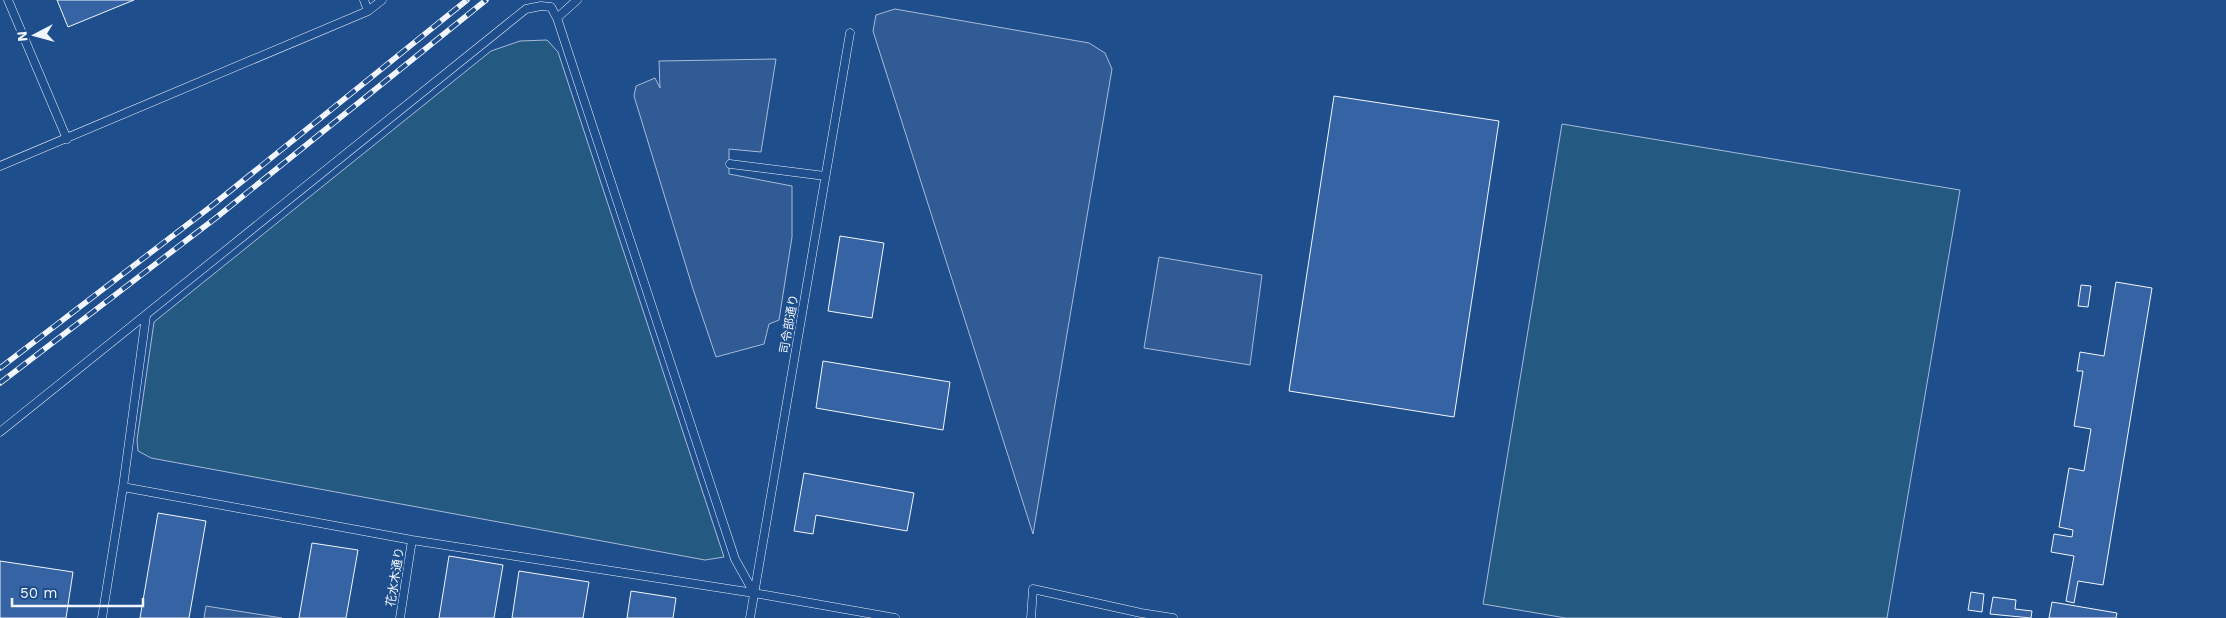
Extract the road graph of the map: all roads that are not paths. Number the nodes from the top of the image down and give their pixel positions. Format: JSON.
{"nodes":[{"id":1,"x":8,"y":0,"type":"edge"},
{"id":2,"x":364,"y":0,"type":"edge"},
{"id":3,"x":382,"y":0,"type":"edge"},
{"id":4,"x":577,"y":0,"type":"edge"},
{"id":5,"x":368,"y":11,"type":"junction"},
{"id":6,"x":557,"y":18,"type":"junction"},
{"id":7,"x":850,"y":33,"type":"dead end"},
{"id":8,"x":67,"y":139,"type":"junction"},
{"id":9,"x":730,"y":164,"type":"dead end"},
{"id":10,"x":0,"y":166,"type":"edge"},
{"id":11,"x":825,"y":176,"type":"junction"},
{"id":12,"x":146,"y":316,"type":"junction"},
{"id":13,"x":0,"y":432,"type":"edge"},
{"id":14,"x":123,"y":486,"type":"junction"},
{"id":15,"x":412,"y":540,"type":"junction"},
{"id":16,"x":754,"y":593,"type":"junction"},
{"id":17,"x":102,"y":618,"type":"edge"},
{"id":18,"x":400,"y":618,"type":"edge"},
{"id":19,"x":750,"y":618,"type":"edge"},
{"id":20,"x":895,"y":618,"type":"edge"},
{"id":21,"x":1031,"y":618,"type":"edge"},
{"id":22,"x":1173,"y":618,"type":"edge"}],
"edges":[{"from":1,"to":8,"type":"lane"},
{"from":2,"to":5,"type":"lane"},
{"from":3,"to":5,"type":"lane"},
{"from":4,"to":6,"type":"lane"},
{"from":5,"to":8,"type":"lane"},
{"from":6,"to":12,"type":"lane"},
{"from":6,"to":16,"type":"lane"},
{"from":7,"to":11,"type":"lane","name":"司令部通り"},
{"from":8,"to":10,"type":"lane"},
{"from":9,"to":11,"type":"lane"},
{"from":11,"to":16,"type":"lane","name":"司令部通り"},
{"from":12,"to":13,"type":"lane"},
{"from":12,"to":14,"type":"lane"},
{"from":14,"to":15,"type":"lane"},
{"from":14,"to":17,"type":"lane"},
{"from":15,"to":16,"type":"lane"},
{"from":15,"to":18,"type":"lane","name":"花水木通り"},
{"from":16,"to":19,"type":"lane","name":"司令部通り"},
{"from":16,"to":20,"type":"lane"},
{"from":21,"to":22,"type":"lane"}]}
